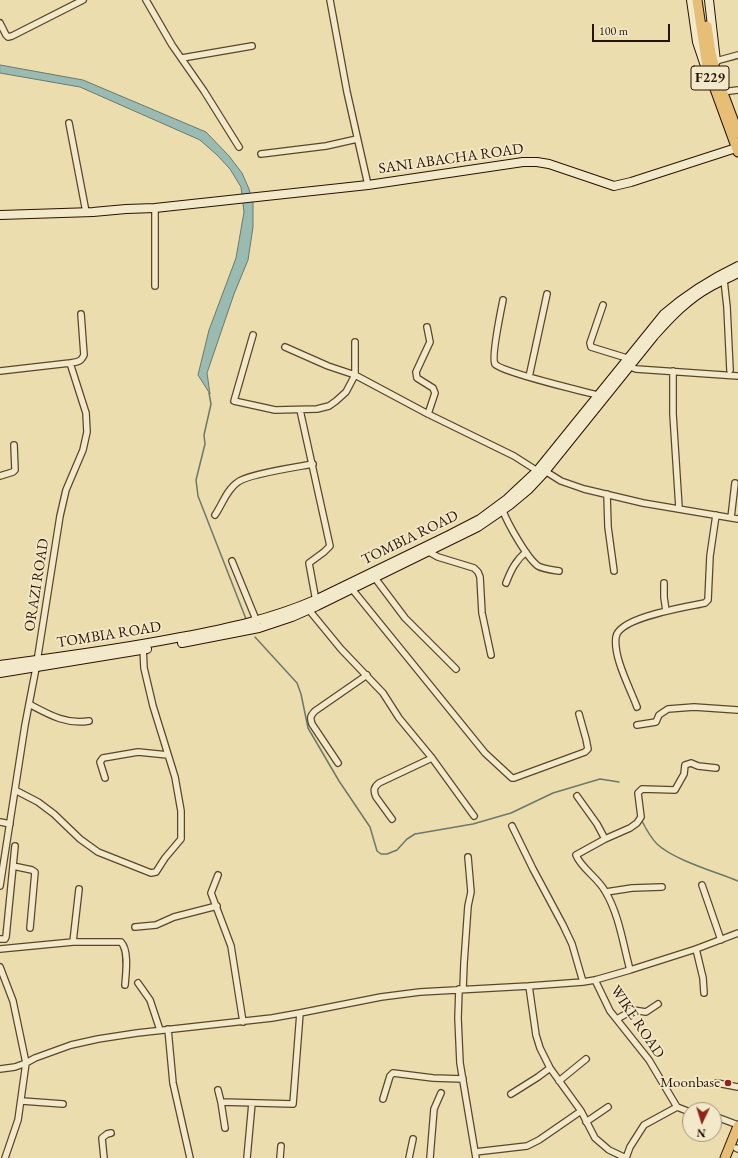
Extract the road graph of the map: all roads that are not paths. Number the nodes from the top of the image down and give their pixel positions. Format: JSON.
{"nodes":[{"id":1,"x":83,"y":0,"type":"edge"},
{"id":2,"x":146,"y":0,"type":"edge"},
{"id":3,"x":330,"y":0,"type":"edge"},
{"id":4,"x":691,"y":0,"type":"edge"},
{"id":5,"x":698,"y":0,"type":"edge"},
{"id":6,"x":704,"y":0,"type":"edge"},
{"id":7,"x":709,"y":0,"type":"edge"},
{"id":8,"x":0,"y":23,"type":"edge"},
{"id":9,"x":252,"y":46,"type":"dead end"},
{"id":10,"x":738,"y":55,"type":"edge"},
{"id":11,"x":182,"y":58,"type":"junction"},
{"id":12,"x":716,"y":61,"type":"junction"},
{"id":13,"x":710,"y":76,"type":"junction"},
{"id":14,"x":738,"y":90,"type":"edge"},
{"id":15,"x":722,"y":92,"type":"junction"},
{"id":16,"x":69,"y":123,"type":"dead end"},
{"id":17,"x":738,"y":134,"type":"edge"},
{"id":18,"x":357,"y":139,"type":"junction"},
{"id":19,"x":239,"y":147,"type":"dead end"},
{"id":20,"x":737,"y":150,"type":"edge"},
{"id":21,"x":261,"y":154,"type":"dead end"},
{"id":22,"x":368,"y":185,"type":"junction"},
{"id":23,"x":156,"y":208,"type":"junction"},
{"id":24,"x":86,"y":212,"type":"junction"},
{"id":25,"x":0,"y":215,"type":"edge"},
{"id":26,"x":738,"y":266,"type":"edge"},
{"id":27,"x":738,"y":273,"type":"edge"},
{"id":28,"x":724,"y":280,"type":"junction"},
{"id":29,"x":155,"y":286,"type":"dead end"},
{"id":30,"x":547,"y":294,"type":"dead end"},
{"id":31,"x":503,"y":300,"type":"dead end"},
{"id":32,"x":603,"y":305,"type":"dead end"},
{"id":33,"x":81,"y":314,"type":"dead end"},
{"id":34,"x":427,"y":327,"type":"dead end"},
{"id":35,"x":253,"y":335,"type":"dead end"},
{"id":36,"x":355,"y":342,"type":"dead end"},
{"id":37,"x":285,"y":347,"type":"dead end"},
{"id":38,"x":629,"y":362,"type":"junction"},
{"id":39,"x":70,"y":363,"type":"junction"},
{"id":40,"x":730,"y":370,"type":"dead end"},
{"id":41,"x":0,"y":371,"type":"edge"},
{"id":42,"x":673,"y":371,"type":"junction"},
{"id":43,"x":355,"y":375,"type":"junction"},
{"id":44,"x":738,"y":376,"type":"edge"},
{"id":45,"x":529,"y":377,"type":"junction"},
{"id":46,"x":602,"y":397,"type":"junction"},
{"id":47,"x":300,"y":410,"type":"junction"},
{"id":48,"x":428,"y":414,"type":"junction"},
{"id":49,"x":14,"y":445,"type":"dead end"},
{"id":50,"x":313,"y":464,"type":"junction"},
{"id":51,"x":542,"y":472,"type":"junction"},
{"id":52,"x":0,"y":476,"type":"edge"},
{"id":53,"x":736,"y":483,"type":"dead end"},
{"id":54,"x":607,"y":494,"type":"junction"},
{"id":55,"x":678,"y":508,"type":"junction"},
{"id":56,"x":503,"y":511,"type":"junction"},
{"id":57,"x":216,"y":515,"type":"dead end"},
{"id":58,"x":716,"y":516,"type":"junction"},
{"id":59,"x":731,"y":518,"type":"junction"},
{"id":60,"x":738,"y":519,"type":"edge"},
{"id":61,"x":429,"y":552,"type":"junction"},
{"id":62,"x":526,"y":552,"type":"junction"},
{"id":63,"x":232,"y":561,"type":"dead end"},
{"id":64,"x":559,"y":570,"type":"dead end"},
{"id":65,"x":614,"y":571,"type":"dead end"},
{"id":66,"x":375,"y":578,"type":"junction"},
{"id":67,"x":506,"y":583,"type":"dead end"},
{"id":68,"x":664,"y":583,"type":"dead end"},
{"id":69,"x":352,"y":589,"type":"junction"},
{"id":70,"x":314,"y":605,"type":"junction"},
{"id":71,"x":666,"y":611,"type":"junction"},
{"id":72,"x":258,"y":625,"type":"junction"},
{"id":73,"x":143,"y":647,"type":"junction"},
{"id":74,"x":491,"y":655,"type":"dead end"},
{"id":75,"x":37,"y":664,"type":"junction"},
{"id":76,"x":0,"y":665,"type":"edge"},
{"id":77,"x":456,"y":669,"type":"dead end"},
{"id":78,"x":0,"y":673,"type":"edge"},
{"id":79,"x":367,"y":675,"type":"junction"},
{"id":80,"x":29,"y":704,"type":"junction"},
{"id":81,"x":638,"y":707,"type":"dead end"},
{"id":82,"x":738,"y":710,"type":"edge"},
{"id":83,"x":579,"y":714,"type":"dead end"},
{"id":84,"x":89,"y":721,"type":"dead end"},
{"id":85,"x":637,"y":725,"type":"dead end"},
{"id":86,"x":168,"y":755,"type":"junction"},
{"id":87,"x":432,"y":758,"type":"junction"},
{"id":88,"x":338,"y":763,"type":"dead end"},
{"id":89,"x":716,"y":768,"type":"dead end"},
{"id":90,"x":105,"y":778,"type":"dead end"},
{"id":91,"x":15,"y":790,"type":"junction"},
{"id":92,"x":577,"y":796,"type":"dead end"},
{"id":93,"x":474,"y":816,"type":"dead end"},
{"id":94,"x":392,"y":819,"type":"dead end"},
{"id":95,"x":0,"y":822,"type":"edge"},
{"id":96,"x":10,"y":824,"type":"junction"},
{"id":97,"x":512,"y":826,"type":"dead end"},
{"id":98,"x":605,"y":839,"type":"junction"},
{"id":99,"x":15,"y":846,"type":"dead end"},
{"id":100,"x":468,"y":857,"type":"dead end"},
{"id":101,"x":13,"y":866,"type":"junction"},
{"id":102,"x":218,"y":875,"type":"dead end"},
{"id":103,"x":702,"y":885,"type":"dead end"},
{"id":104,"x":0,"y":886,"type":"edge"},
{"id":105,"x":662,"y":886,"type":"dead end"},
{"id":106,"x":79,"y":889,"type":"dead end"},
{"id":107,"x":606,"y":892,"type":"junction"},
{"id":108,"x":216,"y":906,"type":"junction"},
{"id":109,"x":135,"y":927,"type":"dead end"},
{"id":110,"x":30,"y":928,"type":"dead end"},
{"id":111,"x":738,"y":933,"type":"edge"},
{"id":112,"x":0,"y":939,"type":"edge"},
{"id":113,"x":721,"y":940,"type":"junction"},
{"id":114,"x":73,"y":942,"type":"junction"},
{"id":115,"x":0,"y":949,"type":"edge"},
{"id":116,"x":696,"y":949,"type":"junction"},
{"id":117,"x":0,"y":967,"type":"edge"},
{"id":118,"x":630,"y":970,"type":"junction"},
{"id":119,"x":595,"y":980,"type":"junction"},
{"id":120,"x":583,"y":982,"type":"junction"},
{"id":121,"x":138,"y":983,"type":"dead end"},
{"id":122,"x":125,"y":984,"type":"dead end"},
{"id":123,"x":529,"y":986,"type":"junction"},
{"id":124,"x":461,"y":989,"type":"junction"},
{"id":125,"x":704,"y":993,"type":"dead end"},
{"id":126,"x":658,"y":1004,"type":"dead end"},
{"id":127,"x":300,"y":1013,"type":"junction"},
{"id":128,"x":617,"y":1019,"type":"junction"},
{"id":129,"x":243,"y":1022,"type":"junction"},
{"id":130,"x":168,"y":1028,"type":"junction"},
{"id":131,"x":160,"y":1030,"type":"junction"},
{"id":132,"x":586,"y":1059,"type":"dead end"},
{"id":133,"x":26,"y":1063,"type":"junction"},
{"id":134,"x":550,"y":1068,"type":"junction"},
{"id":135,"x":0,"y":1069,"type":"edge"},
{"id":136,"x":463,"y":1079,"type":"junction"},
{"id":137,"x":559,"y":1081,"type":"junction"},
{"id":138,"x":717,"y":1083,"type":"dead end"},
{"id":139,"x":738,"y":1087,"type":"edge"},
{"id":140,"x":218,"y":1090,"type":"dead end"},
{"id":141,"x":441,"y":1093,"type":"dead end"},
{"id":142,"x":511,"y":1094,"type":"dead end"},
{"id":143,"x":383,"y":1099,"type":"dead end"},
{"id":144,"x":22,"y":1101,"type":"junction"},
{"id":145,"x":222,"y":1102,"type":"junction"},
{"id":146,"x":252,"y":1103,"type":"junction"},
{"id":147,"x":63,"y":1104,"type":"dead end"},
{"id":148,"x":678,"y":1107,"type":"junction"},
{"id":149,"x":608,"y":1108,"type":"dead end"},
{"id":150,"x":682,"y":1109,"type":"edge"},
{"id":151,"x":581,"y":1111,"type":"junction"},
{"id":152,"x":722,"y":1119,"type":"edge"},
{"id":153,"x":586,"y":1122,"type":"junction"},
{"id":154,"x":738,"y":1125,"type":"edge"},
{"id":155,"x":224,"y":1128,"type":"dead end"},
{"id":156,"x":111,"y":1133,"type":"dead end"},
{"id":157,"x":413,"y":1139,"type":"dead end"},
{"id":158,"x":281,"y":1146,"type":"dead end"},
{"id":159,"x":737,"y":1147,"type":"edge"},
{"id":160,"x":476,"y":1155,"type":"edge"},
{"id":161,"x":5,"y":1158,"type":"edge"},
{"id":162,"x":104,"y":1158,"type":"edge"},
{"id":163,"x":190,"y":1158,"type":"edge"},
{"id":164,"x":247,"y":1158,"type":"edge"},
{"id":165,"x":280,"y":1158,"type":"edge"},
{"id":166,"x":409,"y":1158,"type":"edge"},
{"id":167,"x":430,"y":1158,"type":"edge"},
{"id":168,"x":626,"y":1158,"type":"edge"},
{"id":169,"x":725,"y":1158,"type":"edge"},
{"id":170,"x":732,"y":1158,"type":"edge"}],
"edges":[{"from":1,"to":8,"type":"street"},
{"from":2,"to":11,"type":"street"},
{"from":3,"to":18,"type":"street"},
{"from":4,"to":13,"type":"main road"},
{"from":5,"to":13,"type":"main road","number":"F229"},
{"from":6,"to":15,"type":"main road","number":"F229"},
{"from":7,"to":12,"type":"main road"},
{"from":9,"to":11,"type":"street"},
{"from":10,"to":12,"type":"street"},
{"from":11,"to":19,"type":"street"},
{"from":12,"to":15,"type":"main road"},
{"from":13,"to":20,"type":"main road","number":"F229"},
{"from":14,"to":15,"type":"street"},
{"from":15,"to":17,"type":"main road","number":"F229"},
{"from":16,"to":24,"type":"street"},
{"from":18,"to":21,"type":"street"},
{"from":18,"to":22,"type":"street"},
{"from":20,"to":22,"type":"main road","name":"SANI ABACHA ROAD"},
{"from":22,"to":23,"type":"main road","name":"SANI ABACHA ROAD"},
{"from":23,"to":24,"type":"main road","name":"SANI ABACHA ROAD"},
{"from":23,"to":29,"type":"street"},
{"from":24,"to":25,"type":"main road","name":"SANI ABACHA ROAD"},
{"from":26,"to":38,"type":"main road","name":"TOMBIA ROAD"},
{"from":27,"to":28,"type":"main road","name":"TOMBIA ROAD"},
{"from":28,"to":38,"type":"main road","name":"TOMBIA ROAD"},
{"from":28,"to":40,"type":"street"},
{"from":30,"to":45,"type":"street"},
{"from":31,"to":45,"type":"street"},
{"from":32,"to":38,"type":"street"},
{"from":33,"to":39,"type":"street"},
{"from":34,"to":48,"type":"street"},
{"from":35,"to":47,"type":"street"},
{"from":36,"to":43,"type":"street"},
{"from":37,"to":43,"type":"street"},
{"from":38,"to":42,"type":"street"},
{"from":38,"to":46,"type":"main road","name":"TOMBIA ROAD"},
{"from":39,"to":41,"type":"street"},
{"from":39,"to":75,"type":"street","name":"ORAZI ROAD"},
{"from":42,"to":44,"type":"street"},
{"from":42,"to":55,"type":"street"},
{"from":43,"to":47,"type":"street"},
{"from":43,"to":48,"type":"street"},
{"from":45,"to":46,"type":"street"},
{"from":46,"to":51,"type":"main road","name":"TOMBIA ROAD"},
{"from":47,"to":50,"type":"street"},
{"from":48,"to":51,"type":"street"},
{"from":49,"to":52,"type":"street"},
{"from":50,"to":57,"type":"street"},
{"from":50,"to":70,"type":"street"},
{"from":51,"to":54,"type":"street"},
{"from":51,"to":56,"type":"main road","name":"TOMBIA ROAD"},
{"from":51,"to":70,"type":"main road","name":"TOMBIA ROAD"},
{"from":53,"to":59,"type":"street"},
{"from":54,"to":55,"type":"street"},
{"from":54,"to":65,"type":"street"},
{"from":55,"to":58,"type":"street"},
{"from":56,"to":61,"type":"main road","name":"TOMBIA ROAD"},
{"from":56,"to":62,"type":"street"},
{"from":58,"to":59,"type":"street"},
{"from":58,"to":71,"type":"street"},
{"from":59,"to":60,"type":"street"},
{"from":61,"to":66,"type":"main road","name":"TOMBIA ROAD"},
{"from":61,"to":74,"type":"street"},
{"from":62,"to":64,"type":"street"},
{"from":62,"to":67,"type":"street"},
{"from":63,"to":72,"type":"street"},
{"from":66,"to":69,"type":"main road","name":"TOMBIA ROAD"},
{"from":66,"to":77,"type":"street"},
{"from":68,"to":71,"type":"street"},
{"from":69,"to":70,"type":"main road","name":"TOMBIA ROAD"},
{"from":69,"to":83,"type":"street"},
{"from":70,"to":72,"type":"main road","name":"TOMBIA ROAD"},
{"from":70,"to":72,"type":"main road","name":"TOMBIA ROAD"},
{"from":70,"to":79,"type":"street"},
{"from":71,"to":81,"type":"street"},
{"from":72,"to":73,"type":"main road","name":"TOMBIA ROAD"},
{"from":73,"to":75,"type":"main road","name":"TOMBIA ROAD"},
{"from":73,"to":86,"type":"street"},
{"from":75,"to":76,"type":"main road","name":"TOMBIA ROAD"},
{"from":75,"to":78,"type":"main road","name":"TOMBIA ROAD"},
{"from":75,"to":80,"type":"street","name":"ORAZI ROAD"},
{"from":79,"to":87,"type":"street"},
{"from":79,"to":88,"type":"street"},
{"from":80,"to":84,"type":"street"},
{"from":80,"to":91,"type":"street","name":"ORAZI ROAD"},
{"from":82,"to":85,"type":"street"},
{"from":86,"to":90,"type":"street"},
{"from":86,"to":91,"type":"street"},
{"from":87,"to":93,"type":"street"},
{"from":87,"to":94,"type":"street"},
{"from":89,"to":98,"type":"street"},
{"from":91,"to":96,"type":"street","name":"ORAZI ROAD"},
{"from":92,"to":98,"type":"street"},
{"from":95,"to":96,"type":"street"},
{"from":96,"to":104,"type":"street","name":"ORAZI ROAD"},
{"from":97,"to":120,"type":"street"},
{"from":98,"to":107,"type":"street"},
{"from":99,"to":101,"type":"street"},
{"from":100,"to":124,"type":"street"},
{"from":101,"to":110,"type":"street"},
{"from":101,"to":112,"type":"street"},
{"from":102,"to":108,"type":"street"},
{"from":103,"to":113,"type":"street"},
{"from":105,"to":107,"type":"street"},
{"from":106,"to":114,"type":"street"},
{"from":107,"to":118,"type":"street"},
{"from":108,"to":109,"type":"street"},
{"from":108,"to":129,"type":"street"},
{"from":111,"to":113,"type":"street"},
{"from":113,"to":116,"type":"street"},
{"from":114,"to":115,"type":"street"},
{"from":114,"to":122,"type":"street"},
{"from":116,"to":118,"type":"street"},
{"from":116,"to":125,"type":"street"},
{"from":117,"to":133,"type":"street"},
{"from":118,"to":119,"type":"street"},
{"from":119,"to":120,"type":"street"},
{"from":119,"to":128,"type":"street","name":"WIKE ROAD"},
{"from":120,"to":123,"type":"street"},
{"from":121,"to":131,"type":"street"},
{"from":123,"to":124,"type":"street"},
{"from":123,"to":134,"type":"street"},
{"from":124,"to":127,"type":"street"},
{"from":124,"to":136,"type":"street"},
{"from":126,"to":128,"type":"street"},
{"from":127,"to":129,"type":"street"},
{"from":127,"to":146,"type":"street"},
{"from":128,"to":148,"type":"street","name":"WIKE ROAD"},
{"from":129,"to":130,"type":"street"},
{"from":130,"to":131,"type":"street"},
{"from":130,"to":163,"type":"street"},
{"from":131,"to":133,"type":"street"},
{"from":132,"to":137,"type":"street"},
{"from":133,"to":135,"type":"street"},
{"from":133,"to":144,"type":"street"},
{"from":134,"to":137,"type":"street"},
{"from":134,"to":142,"type":"street"},
{"from":136,"to":143,"type":"street"},
{"from":136,"to":160,"type":"street"},
{"from":137,"to":151,"type":"street"},
{"from":138,"to":139,"type":"street"},
{"from":140,"to":145,"type":"street"},
{"from":141,"to":167,"type":"street"},
{"from":144,"to":147,"type":"street"},
{"from":144,"to":161,"type":"street"},
{"from":145,"to":146,"type":"street"},
{"from":145,"to":155,"type":"street"},
{"from":146,"to":164,"type":"street"},
{"from":148,"to":150,"type":"street"},
{"from":148,"to":168,"type":"street"},
{"from":149,"to":153,"type":"street"},
{"from":151,"to":153,"type":"street"},
{"from":151,"to":160,"type":"street"},
{"from":152,"to":154,"type":"street"},
{"from":153,"to":168,"type":"street"},
{"from":154,"to":169,"type":"main road"},
{"from":156,"to":162,"type":"street"},
{"from":157,"to":166,"type":"street"},
{"from":158,"to":165,"type":"street"},
{"from":159,"to":170,"type":"main road"}]}
